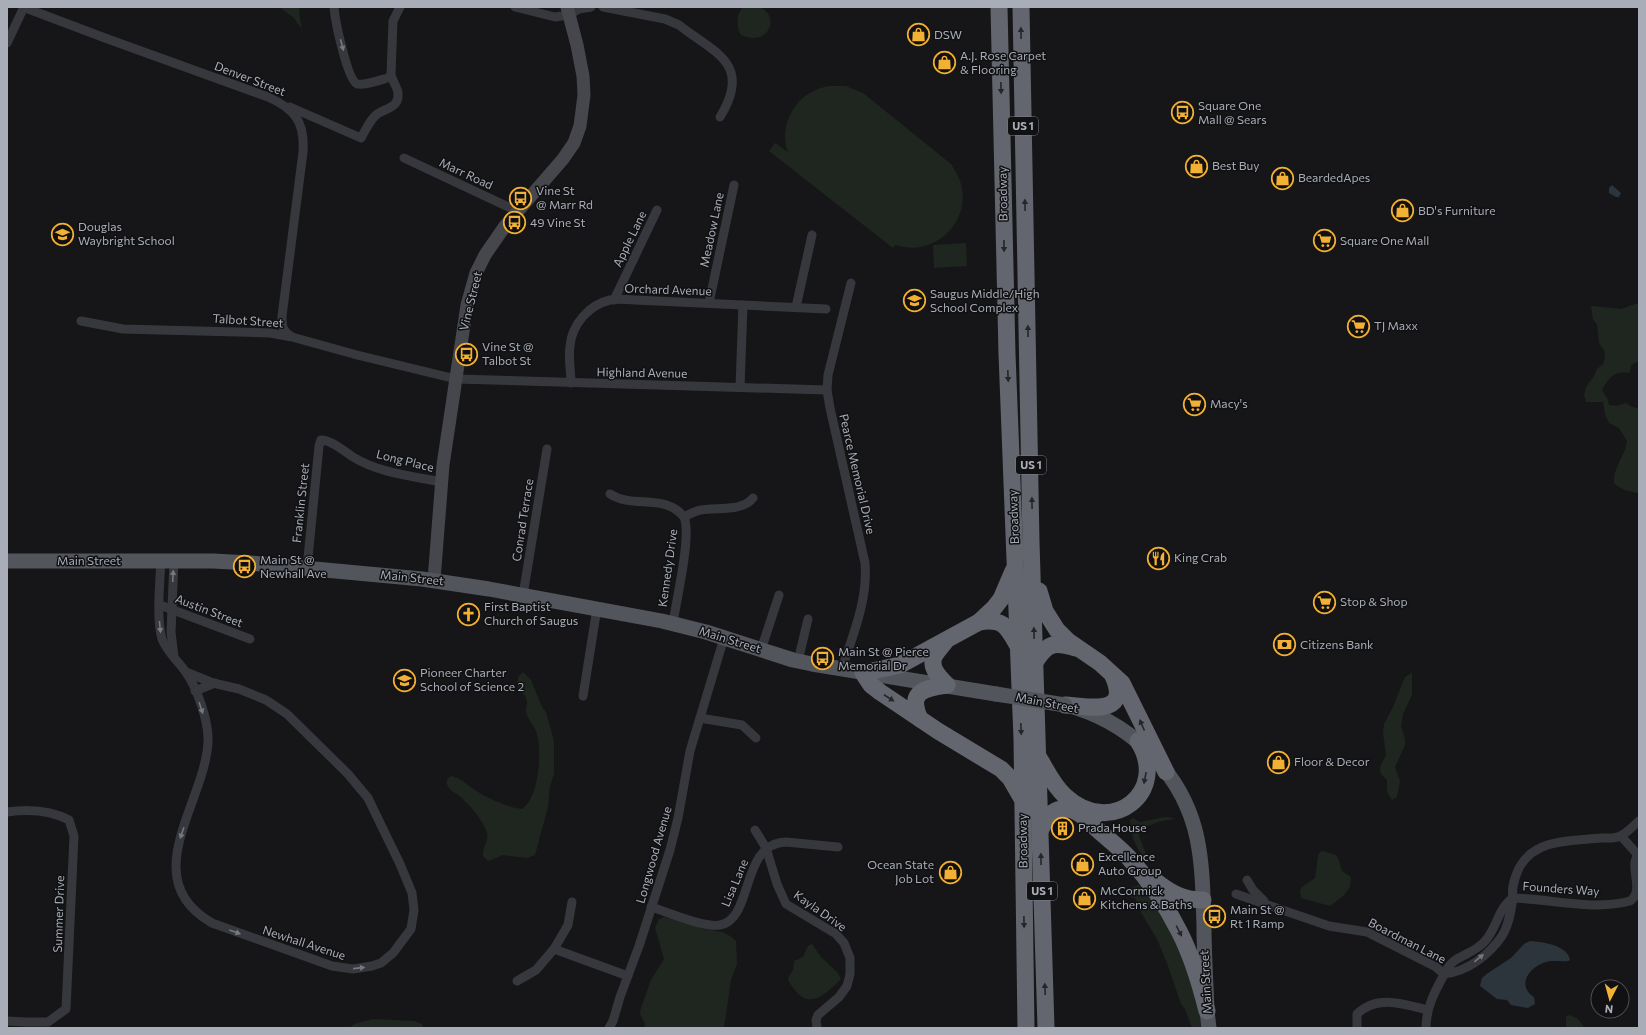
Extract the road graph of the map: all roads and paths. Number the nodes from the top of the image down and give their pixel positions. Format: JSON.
{"nodes":[{"id":1,"x":24,"y":7,"type":"edge"},
{"id":2,"x":334,"y":7,"type":"edge"},
{"id":3,"x":400,"y":7,"type":"edge"},
{"id":4,"x":515,"y":7,"type":"edge"},
{"id":5,"x":591,"y":7,"type":"edge"},
{"id":6,"x":603,"y":7,"type":"edge"},
{"id":7,"x":999,"y":7,"type":"edge"},
{"id":8,"x":1021,"y":7,"type":"edge"},
{"id":9,"x":568,"y":11,"type":"edge"},
{"id":10,"x":7,"y":43,"type":"edge"},
{"id":11,"x":391,"y":77,"type":"junction"},
{"id":12,"x":280,"y":103,"type":"junction"},
{"id":13,"x":720,"y":117,"type":"dead end"},
{"id":14,"x":404,"y":158,"type":"dead end"},
{"id":15,"x":734,"y":185,"type":"dead end"},
{"id":16,"x":657,"y":210,"type":"dead end"},
{"id":17,"x":517,"y":212,"type":"junction"},
{"id":18,"x":812,"y":235,"type":"dead end"},
{"id":19,"x":851,"y":283,"type":"dead end"},
{"id":20,"x":614,"y":300,"type":"junction"},
{"id":21,"x":709,"y":303,"type":"junction"},
{"id":22,"x":743,"y":305,"type":"junction"},
{"id":23,"x":796,"y":307,"type":"junction"},
{"id":24,"x":826,"y":309,"type":"dead end"},
{"id":25,"x":81,"y":321,"type":"dead end"},
{"id":26,"x":292,"y":337,"type":"junction"},
{"id":27,"x":456,"y":379,"type":"junction"},
{"id":28,"x":571,"y":383,"type":"junction"},
{"id":29,"x":740,"y":387,"type":"junction"},
{"id":30,"x":827,"y":390,"type":"junction"},
{"id":31,"x":321,"y":440,"type":"joint"},
{"id":32,"x":547,"y":449,"type":"dead end"},
{"id":33,"x":441,"y":482,"type":"junction"},
{"id":34,"x":610,"y":494,"type":"dead end"},
{"id":35,"x":753,"y":498,"type":"dead end"},
{"id":36,"x":684,"y":517,"type":"junction"},
{"id":37,"x":1032,"y":558,"type":"junction"},
{"id":38,"x":168,"y":560,"type":"junction"},
{"id":39,"x":7,"y":561,"type":"edge"},
{"id":40,"x":1016,"y":564,"type":"junction"},
{"id":41,"x":307,"y":568,"type":"junction"},
{"id":42,"x":434,"y":580,"type":"junction"},
{"id":43,"x":523,"y":595,"type":"junction"},
{"id":44,"x":779,"y":595,"type":"dead end"},
{"id":45,"x":160,"y":605,"type":"junction"},
{"id":46,"x":597,"y":608,"type":"junction"},
{"id":47,"x":172,"y":610,"type":"junction"},
{"id":48,"x":808,"y":619,"type":"dead end"},
{"id":49,"x":980,"y":622,"type":"junction"},
{"id":50,"x":673,"y":623,"type":"junction"},
{"id":51,"x":724,"y":638,"type":"junction"},
{"id":52,"x":250,"y":639,"type":"dead end"},
{"id":53,"x":946,"y":641,"type":"junction"},
{"id":54,"x":1018,"y":647,"type":"junction"},
{"id":55,"x":1077,"y":648,"type":"junction"},
{"id":56,"x":761,"y":650,"type":"junction"},
{"id":57,"x":174,"y":657,"type":"junction"},
{"id":58,"x":798,"y":661,"type":"junction"},
{"id":59,"x":1035,"y":662,"type":"junction"},
{"id":60,"x":842,"y":669,"type":"junction"},
{"id":61,"x":186,"y":672,"type":"junction"},
{"id":62,"x":863,"y":673,"type":"junction"},
{"id":63,"x":1112,"y":674,"type":"junction"},
{"id":64,"x":215,"y":683,"type":"junction"},
{"id":65,"x":947,"y":685,"type":"junction"},
{"id":66,"x":195,"y":691,"type":"junction"},
{"id":67,"x":583,"y":696,"type":"dead end"},
{"id":68,"x":1064,"y":705,"type":"junction"},
{"id":69,"x":700,"y":718,"type":"junction"},
{"id":70,"x":920,"y":719,"type":"junction"},
{"id":71,"x":756,"y":738,"type":"dead end"},
{"id":72,"x":1138,"y":741,"type":"junction"},
{"id":73,"x":1030,"y":753,"type":"junction"},
{"id":74,"x":990,"y":761,"type":"junction"},
{"id":75,"x":1166,"y":772,"type":"junction"},
{"id":76,"x":1022,"y":799,"type":"junction"},
{"id":77,"x":7,"y":812,"type":"edge"},
{"id":78,"x":1639,"y":821,"type":"edge"},
{"id":79,"x":755,"y":830,"type":"dead end"},
{"id":80,"x":1040,"y":831,"type":"junction"},
{"id":81,"x":1621,"y":836,"type":"junction"},
{"id":82,"x":838,"y":847,"type":"dead end"},
{"id":83,"x":766,"y":848,"type":"junction"},
{"id":84,"x":1638,"y":854,"type":"edge"},
{"id":85,"x":1129,"y":857,"type":"junction"},
{"id":86,"x":1247,"y":880,"type":"dead end"},
{"id":87,"x":1236,"y":894,"type":"dead end"},
{"id":88,"x":1513,"y":898,"type":"junction"},
{"id":89,"x":1203,"y":900,"type":"junction"},
{"id":90,"x":572,"y":902,"type":"dead end"},
{"id":91,"x":1267,"y":903,"type":"junction"},
{"id":92,"x":651,"y":907,"type":"junction"},
{"id":93,"x":554,"y":949,"type":"junction"},
{"id":94,"x":1444,"y":974,"type":"junction"},
{"id":95,"x":628,"y":976,"type":"junction"},
{"id":96,"x":517,"y":981,"type":"dead end"},
{"id":97,"x":1428,"y":1010,"type":"junction"},
{"id":98,"x":1207,"y":1011,"type":"junction"},
{"id":99,"x":11,"y":1023,"type":"edge"},
{"id":100,"x":609,"y":1028,"type":"edge"},
{"id":101,"x":817,"y":1028,"type":"edge"},
{"id":102,"x":1026,"y":1028,"type":"edge"},
{"id":103,"x":1046,"y":1028,"type":"edge"},
{"id":104,"x":1209,"y":1028,"type":"edge"},
{"id":105,"x":1356,"y":1028,"type":"edge"},
{"id":106,"x":1426,"y":1028,"type":"edge"}],
"edges":[{"from":1,"to":10,"type":"street"},
{"from":1,"to":12,"type":"street","name":"Denver Street"},
{"from":2,"to":11,"type":"street","one_way":true},
{"from":3,"to":11,"type":"street"},
{"from":4,"to":9,"type":"street"},
{"from":5,"to":9,"type":"street"},
{"from":6,"to":13,"type":"street"},
{"from":7,"to":40,"type":"highway","name":"Broadway","number":"US 1","one_way":true},
{"from":37,"to":8,"type":"highway","name":"Broadway","number":"US 1","one_way":true},
{"from":9,"to":17,"type":"street","name":"Vine Street"},
{"from":11,"to":12,"type":"street"},
{"from":12,"to":26,"type":"street","name":"Denver Street"},
{"from":14,"to":17,"type":"street","name":"Marr Road"},
{"from":15,"to":21,"type":"street","name":"Meadow Lane"},
{"from":16,"to":20,"type":"street","name":"Apple Lane"},
{"from":17,"to":27,"type":"street","name":"Vine Street"},
{"from":18,"to":23,"type":"street"},
{"from":19,"to":30,"type":"street","name":"Pearce Memorial Drive"},
{"from":20,"to":21,"type":"street","name":"Orchard Avenue"},
{"from":20,"to":28,"type":"street","name":"Orchard Avenue"},
{"from":21,"to":22,"type":"street","name":"Orchard Avenue"},
{"from":22,"to":23,"type":"street","name":"Orchard Avenue"},
{"from":22,"to":29,"type":"street"},
{"from":23,"to":24,"type":"street","name":"Orchard Avenue"},
{"from":25,"to":26,"type":"street","name":"Talbot Street"},
{"from":26,"to":27,"type":"street","name":"Talbot Street"},
{"from":27,"to":28,"type":"street","name":"Highland Avenue"},
{"from":27,"to":33,"type":"street","name":"Vine Street"},
{"from":28,"to":29,"type":"street","name":"Highland Avenue"},
{"from":29,"to":30,"type":"street","name":"Highland Avenue"},
{"from":30,"to":60,"type":"street","name":"Pearce Memorial Drive"},
{"from":31,"to":33,"type":"street","name":"Long Place"},
{"from":31,"to":41,"type":"street","name":"Franklin Street"},
{"from":32,"to":43,"type":"street","name":"Conrad Terrace"},
{"from":33,"to":42,"type":"street","name":"Vine Street"},
{"from":34,"to":36,"type":"street","name":"Kennedy Drive"},
{"from":35,"to":36,"type":"street","name":"Kennedy Drive"},
{"from":36,"to":50,"type":"street","name":"Kennedy Drive"},
{"from":37,"to":55,"type":"highway"},
{"from":59,"to":37,"type":"highway","name":"Broadway","number":"US 1","one_way":true},
{"from":38,"to":39,"type":"main road","name":"Main Street"},
{"from":38,"to":41,"type":"main road","name":"Main Street"},
{"from":38,"to":45,"type":"street","name":"Newhall Avenue"},
{"from":47,"to":38,"type":"street","one_way":true},
{"from":40,"to":49,"type":"highway"},
{"from":40,"to":54,"type":"highway","name":"Broadway","number":"US 1"},
{"from":41,"to":42,"type":"main road","name":"Main Street"},
{"from":42,"to":43,"type":"main road","name":"Main Street"},
{"from":43,"to":46,"type":"main road","name":"Main Street"},
{"from":44,"to":56,"type":"street"},
{"from":45,"to":47,"type":"street","name":"Austin Street"},
{"from":45,"to":57,"type":"street","name":"Newhall Avenue","one_way":true},
{"from":46,"to":50,"type":"main road","name":"Main Street"},
{"from":46,"to":67,"type":"street"},
{"from":47,"to":52,"type":"street","name":"Austin Street"},
{"from":47,"to":57,"type":"street"},
{"from":48,"to":58,"type":"street"},
{"from":49,"to":53,"type":"highway"},
{"from":49,"to":54,"type":"highway"},
{"from":50,"to":51,"type":"main road","name":"Main Street"},
{"from":51,"to":56,"type":"main road","name":"Main Street"},
{"from":51,"to":69,"type":"street","name":"Longwood Avenue"},
{"from":53,"to":62,"type":"highway"},
{"from":53,"to":65,"type":"highway"},
{"from":54,"to":73,"type":"highway","name":"Broadway","number":"US 1","one_way":true},
{"from":55,"to":59,"type":"highway"},
{"from":55,"to":63,"type":"highway"},
{"from":56,"to":58,"type":"main road","name":"Main Street"},
{"from":57,"to":61,"type":"street","name":"Newhall Avenue"},
{"from":58,"to":60,"type":"main road","name":"Main Street"},
{"from":59,"to":73,"type":"highway","name":"Broadway","number":"US 1"},
{"from":60,"to":62,"type":"main road","name":"Main Street"},
{"from":61,"to":64,"type":"street","name":"Newhall Avenue"},
{"from":61,"to":66,"type":"street","name":"Newhall Avenue"},
{"from":62,"to":65,"type":"main road","name":"Main Street"},
{"from":62,"to":70,"type":"highway","one_way":true},
{"from":63,"to":68,"type":"highway"},
{"from":75,"to":63,"type":"highway","one_way":true},
{"from":64,"to":66,"type":"street"},
{"from":66,"to":64,"type":"street","name":"Newhall Avenue","one_way":true},
{"from":65,"to":68,"type":"main road","name":"Main Street","bridge":true},
{"from":65,"to":70,"type":"highway"},
{"from":68,"to":72,"type":"main road","name":"Main Street"},
{"from":69,"to":71,"type":"street"},
{"from":69,"to":92,"type":"street","name":"Longwood Avenue"},
{"from":70,"to":74,"type":"highway"},
{"from":72,"to":73,"type":"highway","one_way":true},
{"from":72,"to":75,"type":"main road","name":"Main Street"},
{"from":73,"to":74,"type":"highway"},
{"from":73,"to":76,"type":"highway","name":"Broadway","number":"US 1"},
{"from":73,"to":80,"type":"highway","name":"Broadway","number":"US 1"},
{"from":74,"to":76,"type":"highway"},
{"from":75,"to":89,"type":"main road","name":"Main Street"},
{"from":76,"to":102,"type":"highway","name":"Broadway","number":"US 1","one_way":true},
{"from":77,"to":99,"type":"street","name":"Summer Drive"},
{"from":78,"to":81,"type":"street"},
{"from":79,"to":83,"type":"street","name":"Kayla Drive"},
{"from":80,"to":85,"type":"highway"},
{"from":103,"to":80,"type":"highway","name":"Broadway","number":"US 1","one_way":true},
{"from":81,"to":84,"type":"street","name":"Founders Way"},
{"from":81,"to":88,"type":"street","name":"Founders Way"},
{"from":82,"to":83,"type":"street"},
{"from":83,"to":92,"type":"street","name":"Lisa Lane"},
{"from":83,"to":101,"type":"street","name":"Kayla Drive"},
{"from":84,"to":88,"type":"street","name":"Founders Way"},
{"from":85,"to":89,"type":"highway"},
{"from":85,"to":98,"type":"highway","one_way":true},
{"from":86,"to":91,"type":"street","name":"Boardman Lane"},
{"from":87,"to":91,"type":"street","name":"Boardman Lane"},
{"from":88,"to":94,"type":"street","name":"Founders Way"},
{"from":89,"to":98,"type":"main road","name":"Main Street"},
{"from":90,"to":93,"type":"street"},
{"from":91,"to":94,"type":"street","name":"Boardman Lane"},
{"from":92,"to":95,"type":"street","name":"Longwood Avenue"},
{"from":93,"to":95,"type":"street"},
{"from":93,"to":96,"type":"street"},
{"from":94,"to":97,"type":"street"},
{"from":95,"to":100,"type":"street","name":"Longwood Avenue"},
{"from":97,"to":105,"type":"street"},
{"from":97,"to":106,"type":"street"},
{"from":98,"to":104,"type":"main road","name":"Main Street"}]}
